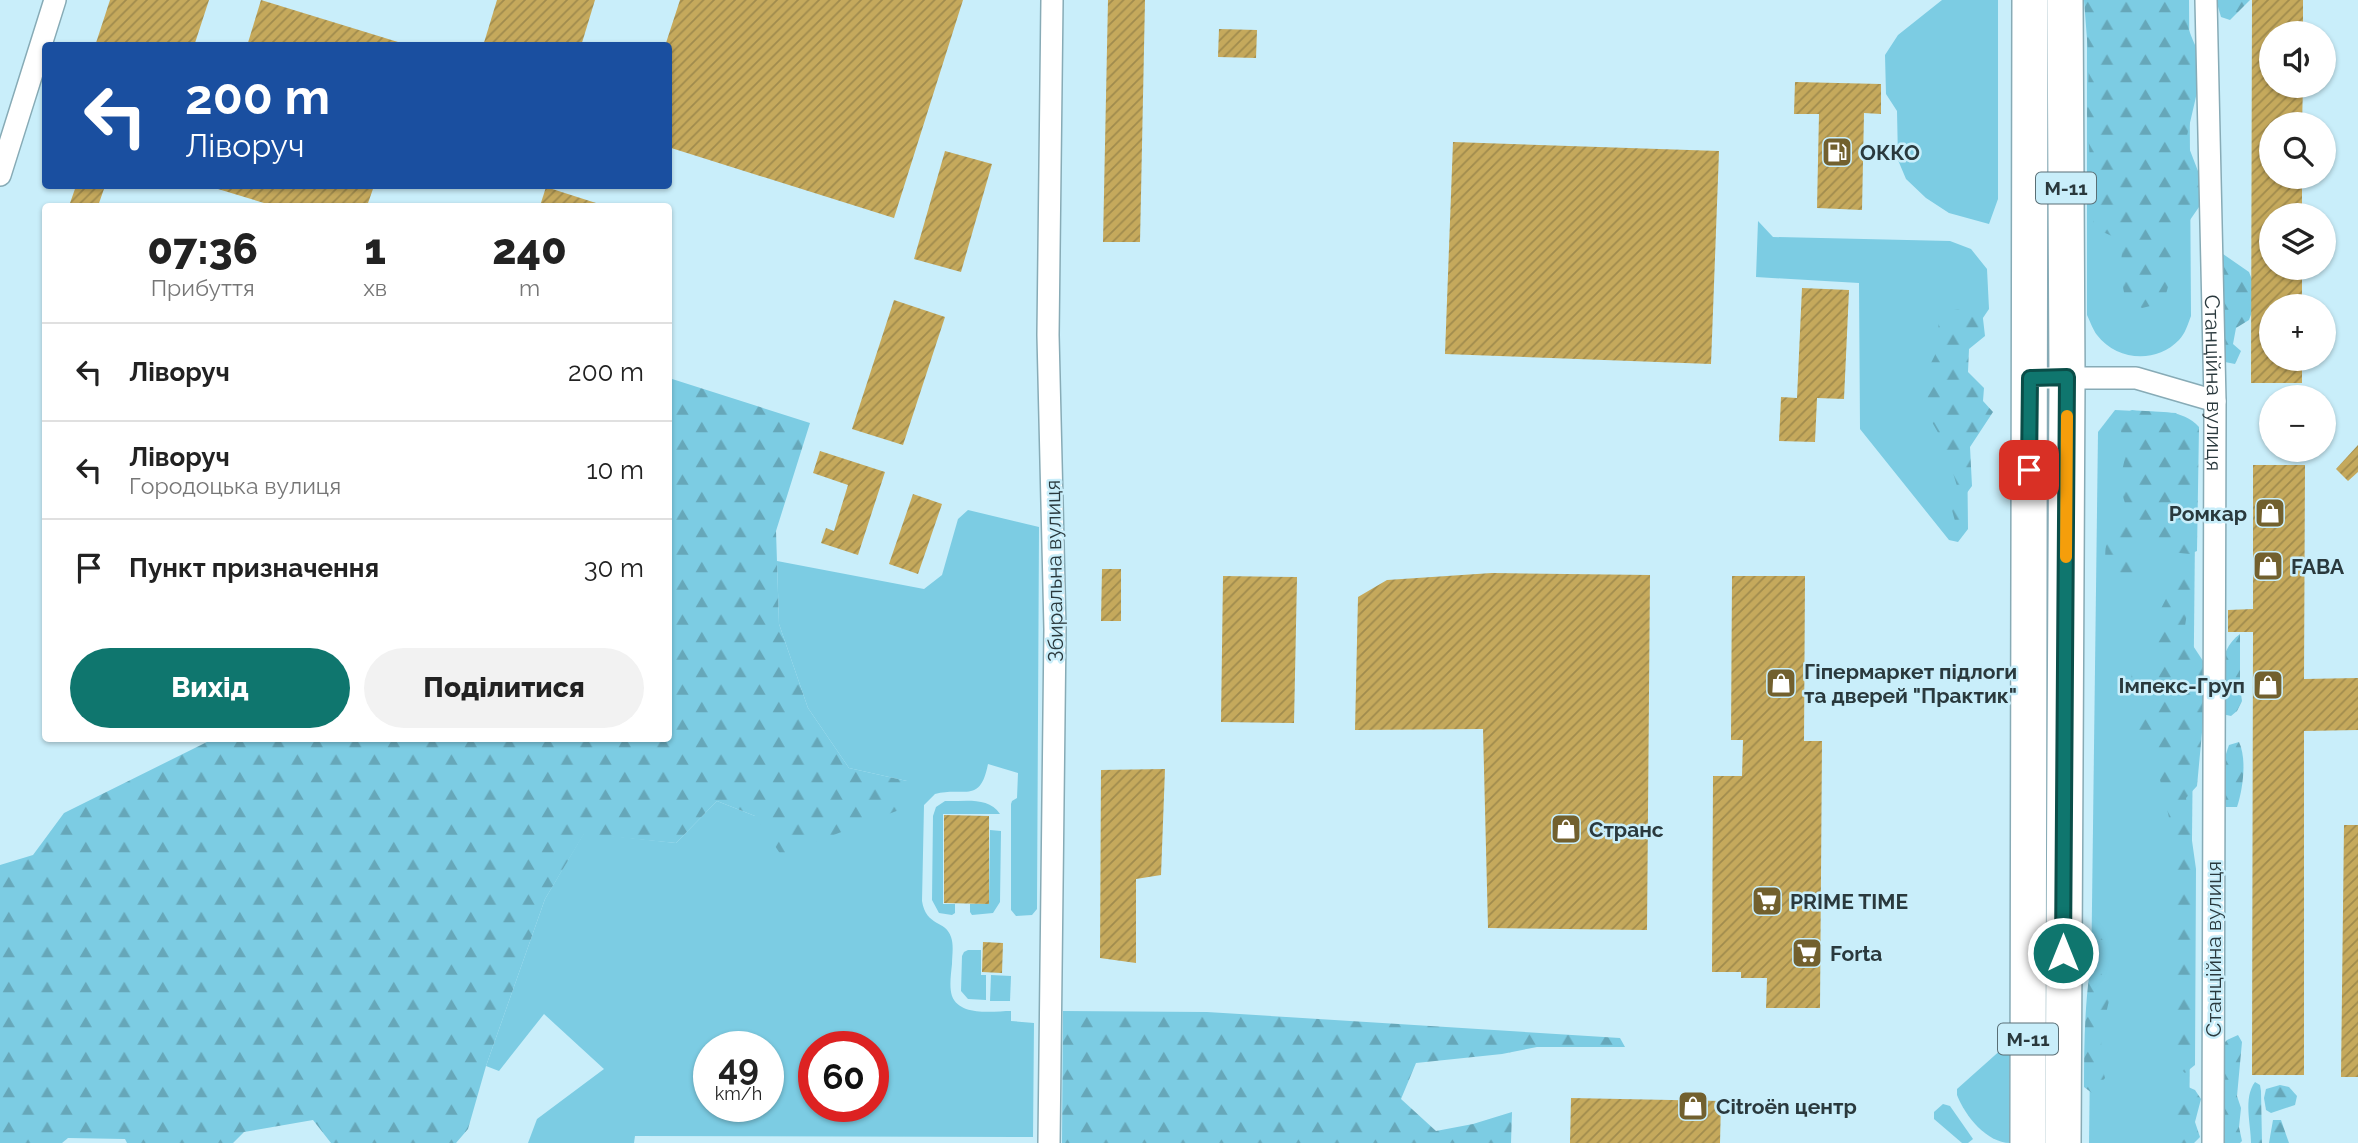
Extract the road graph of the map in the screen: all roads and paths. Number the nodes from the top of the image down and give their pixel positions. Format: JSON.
{"nodes":[{"id":1,"x":55,"y":0,"type":"edge"},
{"id":2,"x":1052,"y":0,"type":"edge"},
{"id":3,"x":2030,"y":0,"type":"edge"},
{"id":4,"x":2065,"y":0,"type":"edge"},
{"id":5,"x":2206,"y":0,"type":"edge"},
{"id":6,"x":0,"y":175,"type":"edge"},
{"id":7,"x":2067,"y":377,"type":"junction"},
{"id":8,"x":2030,"y":378,"type":"junction"},
{"id":9,"x":2216,"y":401,"type":"junction"},
{"id":10,"x":1049,"y":1143,"type":"edge"},
{"id":11,"x":2028,"y":1143,"type":"edge"},
{"id":12,"x":2063,"y":1143,"type":"edge"},
{"id":13,"x":2213,"y":1143,"type":"edge"}],
"edges":[{"from":1,"to":6,"type":"street"},
{"from":2,"to":10,"type":"street","name":"Збиральна вулиця"},
{"from":3,"to":8,"type":"main road","number":"М-11"},
{"from":4,"to":7,"type":"main road","number":"М-11"},
{"from":5,"to":9,"type":"street","name":"Станційна вулиця"},
{"from":7,"to":8,"type":"street"},
{"from":7,"to":9,"type":"street"},
{"from":7,"to":12,"type":"main road","number":"М-11"},
{"from":8,"to":11,"type":"main road","number":"М-11"},
{"from":9,"to":13,"type":"street","name":"Станційна вулиця"}]}
